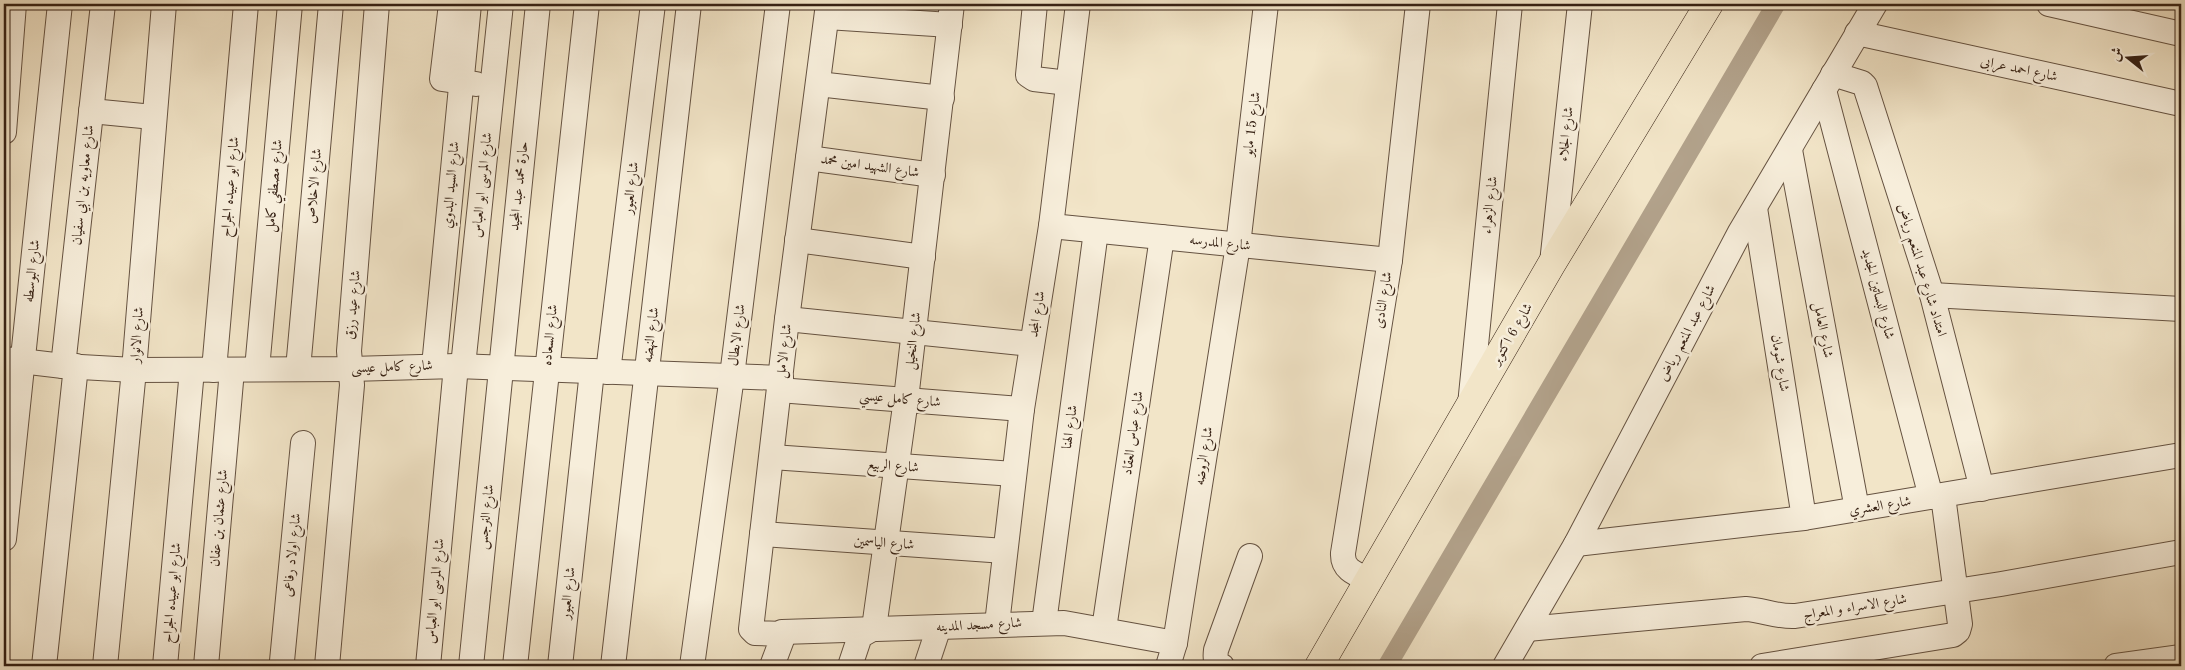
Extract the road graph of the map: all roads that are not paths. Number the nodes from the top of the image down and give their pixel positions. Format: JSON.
{"nodes":[{"id":1,"x":14,"y":4,"type":"edge"},
{"id":2,"x":60,"y":4,"type":"edge"},
{"id":3,"x":103,"y":4,"type":"edge"},
{"id":4,"x":164,"y":4,"type":"edge"},
{"id":5,"x":246,"y":4,"type":"edge"},
{"id":6,"x":290,"y":4,"type":"edge"},
{"id":7,"x":331,"y":4,"type":"edge"},
{"id":8,"x":377,"y":4,"type":"edge"},
{"id":9,"x":450,"y":4,"type":"edge"},
{"id":10,"x":468,"y":4,"type":"edge"},
{"id":11,"x":501,"y":4,"type":"edge"},
{"id":12,"x":538,"y":4,"type":"edge"},
{"id":13,"x":587,"y":4,"type":"edge"},
{"id":14,"x":653,"y":4,"type":"edge"},
{"id":15,"x":689,"y":4,"type":"edge"},
{"id":16,"x":778,"y":4,"type":"edge"},
{"id":17,"x":1035,"y":4,"type":"edge"},
{"id":18,"x":1078,"y":4,"type":"edge"},
{"id":19,"x":1266,"y":4,"type":"edge"},
{"id":20,"x":1418,"y":4,"type":"edge"},
{"id":21,"x":1510,"y":4,"type":"edge"},
{"id":22,"x":1580,"y":4,"type":"edge"},
{"id":23,"x":1709,"y":4,"type":"edge"},
{"id":24,"x":1875,"y":4,"type":"edge"},
{"id":25,"x":2048,"y":4,"type":"edge"},
{"id":26,"x":828,"y":10,"type":"edge"},
{"id":27,"x":951,"y":14,"type":"edge"},
{"id":28,"x":1857,"y":33,"type":"junction"},
{"id":29,"x":2181,"y":34,"type":"edge"},
{"id":30,"x":461,"y":82,"type":"junction"},
{"id":31,"x":1829,"y":82,"type":"junction"},
{"id":32,"x":1068,"y":83,"type":"junction"},
{"id":33,"x":818,"y":84,"type":"junction"},
{"id":34,"x":492,"y":86,"type":"junction"},
{"id":35,"x":942,"y":98,"type":"junction"},
{"id":36,"x":2181,"y":104,"type":"edge"},
{"id":37,"x":91,"y":111,"type":"junction"},
{"id":38,"x":153,"y":118,"type":"junction"},
{"id":39,"x":4,"y":132,"type":"edge"},
{"id":40,"x":1790,"y":150,"type":"junction"},
{"id":41,"x":808,"y":158,"type":"junction"},
{"id":42,"x":933,"y":175,"type":"junction"},
{"id":43,"x":1755,"y":208,"type":"junction"},
{"id":44,"x":1051,"y":226,"type":"junction"},
{"id":45,"x":1096,"y":231,"type":"junction"},
{"id":46,"x":1162,"y":237,"type":"junction"},
{"id":47,"x":797,"y":240,"type":"junction"},
{"id":48,"x":1238,"y":245,"type":"junction"},
{"id":49,"x":923,"y":257,"type":"junction"},
{"id":50,"x":1390,"y":260,"type":"junction"},
{"id":51,"x":1552,"y":265,"type":"junction"},
{"id":52,"x":1932,"y":295,"type":"junction"},
{"id":53,"x":2181,"y":309,"type":"edge"},
{"id":54,"x":788,"y":320,"type":"junction"},
{"id":55,"x":914,"y":332,"type":"junction"},
{"id":56,"x":1032,"y":344,"type":"junction"},
{"id":57,"x":13,"y":360,"type":"edge"},
{"id":58,"x":70,"y":366,"type":"junction"},
{"id":59,"x":451,"y":366,"type":"junction"},
{"id":60,"x":501,"y":368,"type":"junction"},
{"id":61,"x":257,"y":369,"type":"junction"},
{"id":62,"x":298,"y":369,"type":"junction"},
{"id":63,"x":350,"y":369,"type":"junction"},
{"id":64,"x":546,"y":369,"type":"junction"},
{"id":65,"x":134,"y":370,"type":"junction"},
{"id":66,"x":213,"y":370,"type":"junction"},
{"id":67,"x":600,"y":371,"type":"junction"},
{"id":68,"x":646,"y":373,"type":"junction"},
{"id":69,"x":732,"y":376,"type":"junction"},
{"id":70,"x":780,"y":384,"type":"junction"},
{"id":71,"x":906,"y":400,"type":"junction"},
{"id":72,"x":1470,"y":407,"type":"junction"},
{"id":73,"x":1022,"y":409,"type":"junction"},
{"id":74,"x":303,"y":443,"type":"dead end"},
{"id":75,"x":2181,"y":454,"type":"edge"},
{"id":76,"x":772,"y":457,"type":"junction"},
{"id":77,"x":897,"y":466,"type":"junction"},
{"id":78,"x":1014,"y":474,"type":"junction"},
{"id":79,"x":1982,"y":489,"type":"junction"},
{"id":80,"x":1937,"y":496,"type":"junction"},
{"id":81,"x":1857,"y":509,"type":"junction"},
{"id":82,"x":1804,"y":518,"type":"junction"},
{"id":83,"x":762,"y":534,"type":"junction"},
{"id":84,"x":4,"y":539,"type":"edge"},
{"id":85,"x":886,"y":543,"type":"junction"},
{"id":86,"x":1576,"y":544,"type":"junction"},
{"id":87,"x":1005,"y":551,"type":"junction"},
{"id":88,"x":2181,"y":552,"type":"edge"},
{"id":89,"x":1250,"y":556,"type":"dead end"},
{"id":90,"x":1370,"y":580,"type":"junction"},
{"id":91,"x":1956,"y":591,"type":"junction"},
{"id":92,"x":1044,"y":622,"type":"junction"},
{"id":93,"x":997,"y":624,"type":"junction"},
{"id":94,"x":874,"y":628,"type":"junction"},
{"id":95,"x":939,"y":628,"type":"junction"},
{"id":96,"x":1104,"y":629,"type":"junction"},
{"id":97,"x":1527,"y":629,"type":"junction"},
{"id":98,"x":782,"y":632,"type":"junction"},
{"id":99,"x":1175,"y":643,"type":"junction"},
{"id":100,"x":2181,"y":657,"type":"edge"},
{"id":101,"x":44,"y":666,"type":"edge"},
{"id":102,"x":105,"y":666,"type":"edge"},
{"id":103,"x":165,"y":666,"type":"edge"},
{"id":104,"x":206,"y":666,"type":"edge"},
{"id":105,"x":283,"y":666,"type":"edge"},
{"id":106,"x":327,"y":666,"type":"edge"},
{"id":107,"x":428,"y":666,"type":"edge"},
{"id":108,"x":470,"y":666,"type":"edge"},
{"id":109,"x":515,"y":666,"type":"edge"},
{"id":110,"x":560,"y":666,"type":"edge"},
{"id":111,"x":613,"y":666,"type":"edge"},
{"id":112,"x":692,"y":666,"type":"edge"},
{"id":113,"x":772,"y":666,"type":"edge"},
{"id":114,"x":850,"y":666,"type":"edge"},
{"id":115,"x":926,"y":666,"type":"edge"},
{"id":116,"x":1168,"y":666,"type":"edge"},
{"id":117,"x":1222,"y":666,"type":"edge"},
{"id":118,"x":1319,"y":666,"type":"edge"},
{"id":119,"x":1505,"y":666,"type":"edge"},
{"id":120,"x":1762,"y":666,"type":"edge"},
{"id":121,"x":2116,"y":666,"type":"edge"}],
"edges":[{"from":1,"to":39,"type":"street"},
{"from":2,"to":57,"type":"street","name":"شارع البوسطه"},
{"from":3,"to":37,"type":"street","name":"شارع معاويه بن ابي سفيان"},
{"from":4,"to":38,"type":"street","name":"شارع الانوار"},
{"from":5,"to":66,"type":"street","name":"شارع ابو عبيده الجراح"},
{"from":6,"to":61,"type":"street","name":"شارع مصطفي كامل"},
{"from":7,"to":62,"type":"street","name":"شارع الاخلاص"},
{"from":8,"to":63,"type":"street","name":"شارع عيد رزق"},
{"from":9,"to":30,"type":"street"},
{"from":10,"to":30,"type":"street","name":"شارع السيد البدوي"},
{"from":11,"to":34,"type":"street","name":"شارع المرسى ابو العباس"},
{"from":12,"to":60,"type":"street","name":"حارة محمد عبد المجيد"},
{"from":13,"to":64,"type":"street","name":"شارع السعاده"},
{"from":14,"to":67,"type":"street","name":"شارع العبور"},
{"from":15,"to":68,"type":"street","name":"شارع النهضه"},
{"from":16,"to":69,"type":"street","name":"شارع الابطال"},
{"from":17,"to":32,"type":"street"},
{"from":18,"to":32,"type":"street","name":"شارع المجد"},
{"from":19,"to":48,"type":"street","name":"شارع 15 مايو"},
{"from":20,"to":50,"type":"street","name":"شارع النادى"},
{"from":21,"to":72,"type":"street","name":"شارع الزهراء"},
{"from":22,"to":51,"type":"street","name":"شارع الجلاء"},
{"from":23,"to":51,"type":"main road","name":"شارع 6 اكتوبر"},
{"from":24,"to":28,"type":"street","name":"شارع عبد المنعم رياض"},
{"from":25,"to":29,"type":"street"},
{"from":26,"to":27,"type":"street"},
{"from":26,"to":33,"type":"street","name":"شارع الامل"},
{"from":27,"to":35,"type":"street","name":"شارع النخيل"},
{"from":28,"to":31,"type":"street","name":"شارع عبد المنعم رياض"},
{"from":28,"to":36,"type":"street","name":"شارع احمد عرابى"},
{"from":30,"to":34,"type":"street"},
{"from":30,"to":59,"type":"street","name":"شارع السيد البدوي"},
{"from":31,"to":40,"type":"street","name":"شارع عبد المنعم رياض"},
{"from":31,"to":52,"type":"street","name":"امتداد شارع عبد المنعم رياض"},
{"from":31,"to":80,"type":"street","name":"شارع البساتين الجديد"},
{"from":32,"to":44,"type":"street","name":"شارع المجد"},
{"from":33,"to":35,"type":"street"},
{"from":33,"to":41,"type":"street","name":"شارع الامل"},
{"from":34,"to":59,"type":"street","name":"شارع المرسى ابو العباس"},
{"from":35,"to":42,"type":"street","name":"شارع النخيل"},
{"from":37,"to":38,"type":"street"},
{"from":37,"to":58,"type":"street","name":"شارع معاويه بن ابي سفيان"},
{"from":38,"to":65,"type":"street","name":"شارع الانوار"},
{"from":40,"to":43,"type":"street","name":"شارع عبد المنعم رياض"},
{"from":40,"to":81,"type":"street","name":"شارع العامل"},
{"from":41,"to":42,"type":"street","name":"شارع الشهيد امين محمد"},
{"from":41,"to":47,"type":"street","name":"شارع الامل"},
{"from":42,"to":49,"type":"street","name":"شارع النخيل"},
{"from":43,"to":82,"type":"street","name":"شارع شومان"},
{"from":43,"to":86,"type":"street","name":"شارع عبد المنعم رياض"},
{"from":44,"to":45,"type":"street","name":"شارع المدرسه"},
{"from":44,"to":56,"type":"street","name":"شارع المجد"},
{"from":45,"to":46,"type":"street","name":"شارع المدرسه"},
{"from":45,"to":92,"type":"street","name":"شارع الهنا"},
{"from":46,"to":48,"type":"street","name":"شارع المدرسه"},
{"from":46,"to":96,"type":"street","name":"شارع عباس العقاد"},
{"from":47,"to":49,"type":"street"},
{"from":47,"to":54,"type":"street","name":"شارع الامل"},
{"from":48,"to":50,"type":"street","name":"شارع المدرسه"},
{"from":48,"to":99,"type":"street","name":"شارع الروضه"},
{"from":49,"to":55,"type":"street","name":"شارع النخيل"},
{"from":50,"to":90,"type":"street","name":"شارع النادى"},
{"from":51,"to":72,"type":"main road","name":"شارع 6 اكتوبر"},
{"from":52,"to":53,"type":"street"},
{"from":52,"to":79,"type":"street","name":"امتداد شارع عبد المنعم رياض"},
{"from":54,"to":55,"type":"street"},
{"from":54,"to":70,"type":"street","name":"شارع الامل"},
{"from":55,"to":56,"type":"street"},
{"from":55,"to":71,"type":"street","name":"شارع النخيل"},
{"from":56,"to":73,"type":"street","name":"شارع المجد"},
{"from":57,"to":58,"type":"street","name":"شارع كامل عيسى"},
{"from":57,"to":84,"type":"street","name":"شارع البوسطه"},
{"from":58,"to":65,"type":"street","name":"شارع كامل عيسى"},
{"from":58,"to":101,"type":"street","name":"شارع معاويه بن ابي سفيان"},
{"from":59,"to":60,"type":"street","name":"شارع كامل عيسى"},
{"from":59,"to":63,"type":"street","name":"شارع كامل عيسى"},
{"from":59,"to":107,"type":"street","name":"شارع المرسى ابو العباس"},
{"from":60,"to":64,"type":"street","name":"شارع كامل عيسى"},
{"from":60,"to":108,"type":"street","name":"شارع النرجس"},
{"from":61,"to":62,"type":"street","name":"شارع كامل عيسى"},
{"from":61,"to":66,"type":"street","name":"شارع كامل عيسى"},
{"from":62,"to":63,"type":"street","name":"شارع كامل عيسى"},
{"from":63,"to":106,"type":"street","name":"شارع عيد رزق"},
{"from":64,"to":67,"type":"street","name":"شارع كامل عيسى"},
{"from":64,"to":109,"type":"street","name":"شارع السعاده"},
{"from":65,"to":66,"type":"street","name":"شارع كامل عيسى"},
{"from":65,"to":102,"type":"street","name":"شارع الانوار"},
{"from":66,"to":103,"type":"street","name":"شارع ابو عبيده الجراح"},
{"from":66,"to":104,"type":"street","name":"شارع عثمان بن عفان"},
{"from":67,"to":68,"type":"street","name":"شارع كامل عيسى"},
{"from":67,"to":110,"type":"street","name":"شارع العبور"},
{"from":68,"to":69,"type":"street","name":"شارع كامل عيسى"},
{"from":68,"to":111,"type":"street","name":"شارع النهضه"},
{"from":69,"to":70,"type":"street","name":"شارع كامل عيسى"},
{"from":69,"to":112,"type":"street","name":"شارع الابطال"},
{"from":70,"to":71,"type":"street","name":"شارع كامل عيسي"},
{"from":70,"to":76,"type":"street","name":"شارع الامل"},
{"from":71,"to":73,"type":"street","name":"شارع كامل عيسي"},
{"from":71,"to":77,"type":"street","name":"شارع النخيل"},
{"from":72,"to":90,"type":"main road","name":"شارع 6 اكتوبر"},
{"from":73,"to":78,"type":"street","name":"شارع المجد"},
{"from":74,"to":105,"type":"street","name":"شارع اولاد رفاعى"},
{"from":75,"to":79,"type":"street","name":"شارع العشري"},
{"from":76,"to":77,"type":"street","name":"شارع الربيع"},
{"from":76,"to":83,"type":"street","name":"شارع الامل"},
{"from":77,"to":78,"type":"street","name":"شارع الربيع"},
{"from":77,"to":85,"type":"street","name":"شارع النخيل"},
{"from":78,"to":87,"type":"street","name":"شارع المجد"},
{"from":79,"to":80,"type":"street","name":"شارع العشري"},
{"from":80,"to":81,"type":"street","name":"شارع العشري"},
{"from":80,"to":91,"type":"street","name":"شارع البساتين الجديد"},
{"from":81,"to":82,"type":"street","name":"شارع العشري"},
{"from":82,"to":86,"type":"street","name":"شارع العشري"},
{"from":83,"to":85,"type":"street","name":"شارع الياسمين"},
{"from":83,"to":98,"type":"street","name":"شارع الامل"},
{"from":85,"to":87,"type":"street","name":"شارع الياسمين"},
{"from":85,"to":94,"type":"street","name":"شارع النخيل"},
{"from":86,"to":97,"type":"street","name":"شارع عبد المنعم رياض"},
{"from":87,"to":93,"type":"street","name":"شارع المجد"},
{"from":88,"to":91,"type":"street","name":"شارع الاسراء و المعراج"},
{"from":89,"to":117,"type":"street"},
{"from":90,"to":118,"type":"main road","name":"شارع 6 اكتوبر"},
{"from":91,"to":97,"type":"street","name":"شارع الاسراء و المعراج"},
{"from":91,"to":120,"type":"street","name":"شارع البساتين الجديد"},
{"from":92,"to":93,"type":"street","name":"شارع مسجد المدينه"},
{"from":92,"to":96,"type":"street","name":"شارع مسجد المدينه"},
{"from":93,"to":95,"type":"street","name":"شارع مسجد المدينه"},
{"from":94,"to":95,"type":"street","name":"شارع مسجد المدينه"},
{"from":94,"to":98,"type":"street","name":"شارع مسجد المدينه"},
{"from":94,"to":114,"type":"street"},
{"from":95,"to":115,"type":"street"},
{"from":96,"to":99,"type":"street","name":"شارع مسجد المدينه"},
{"from":97,"to":119,"type":"street","name":"شارع عبد المنعم رياض"},
{"from":98,"to":113,"type":"street"},
{"from":99,"to":116,"type":"street","name":"شارع الروضه"},
{"from":100,"to":121,"type":"street"}]}
